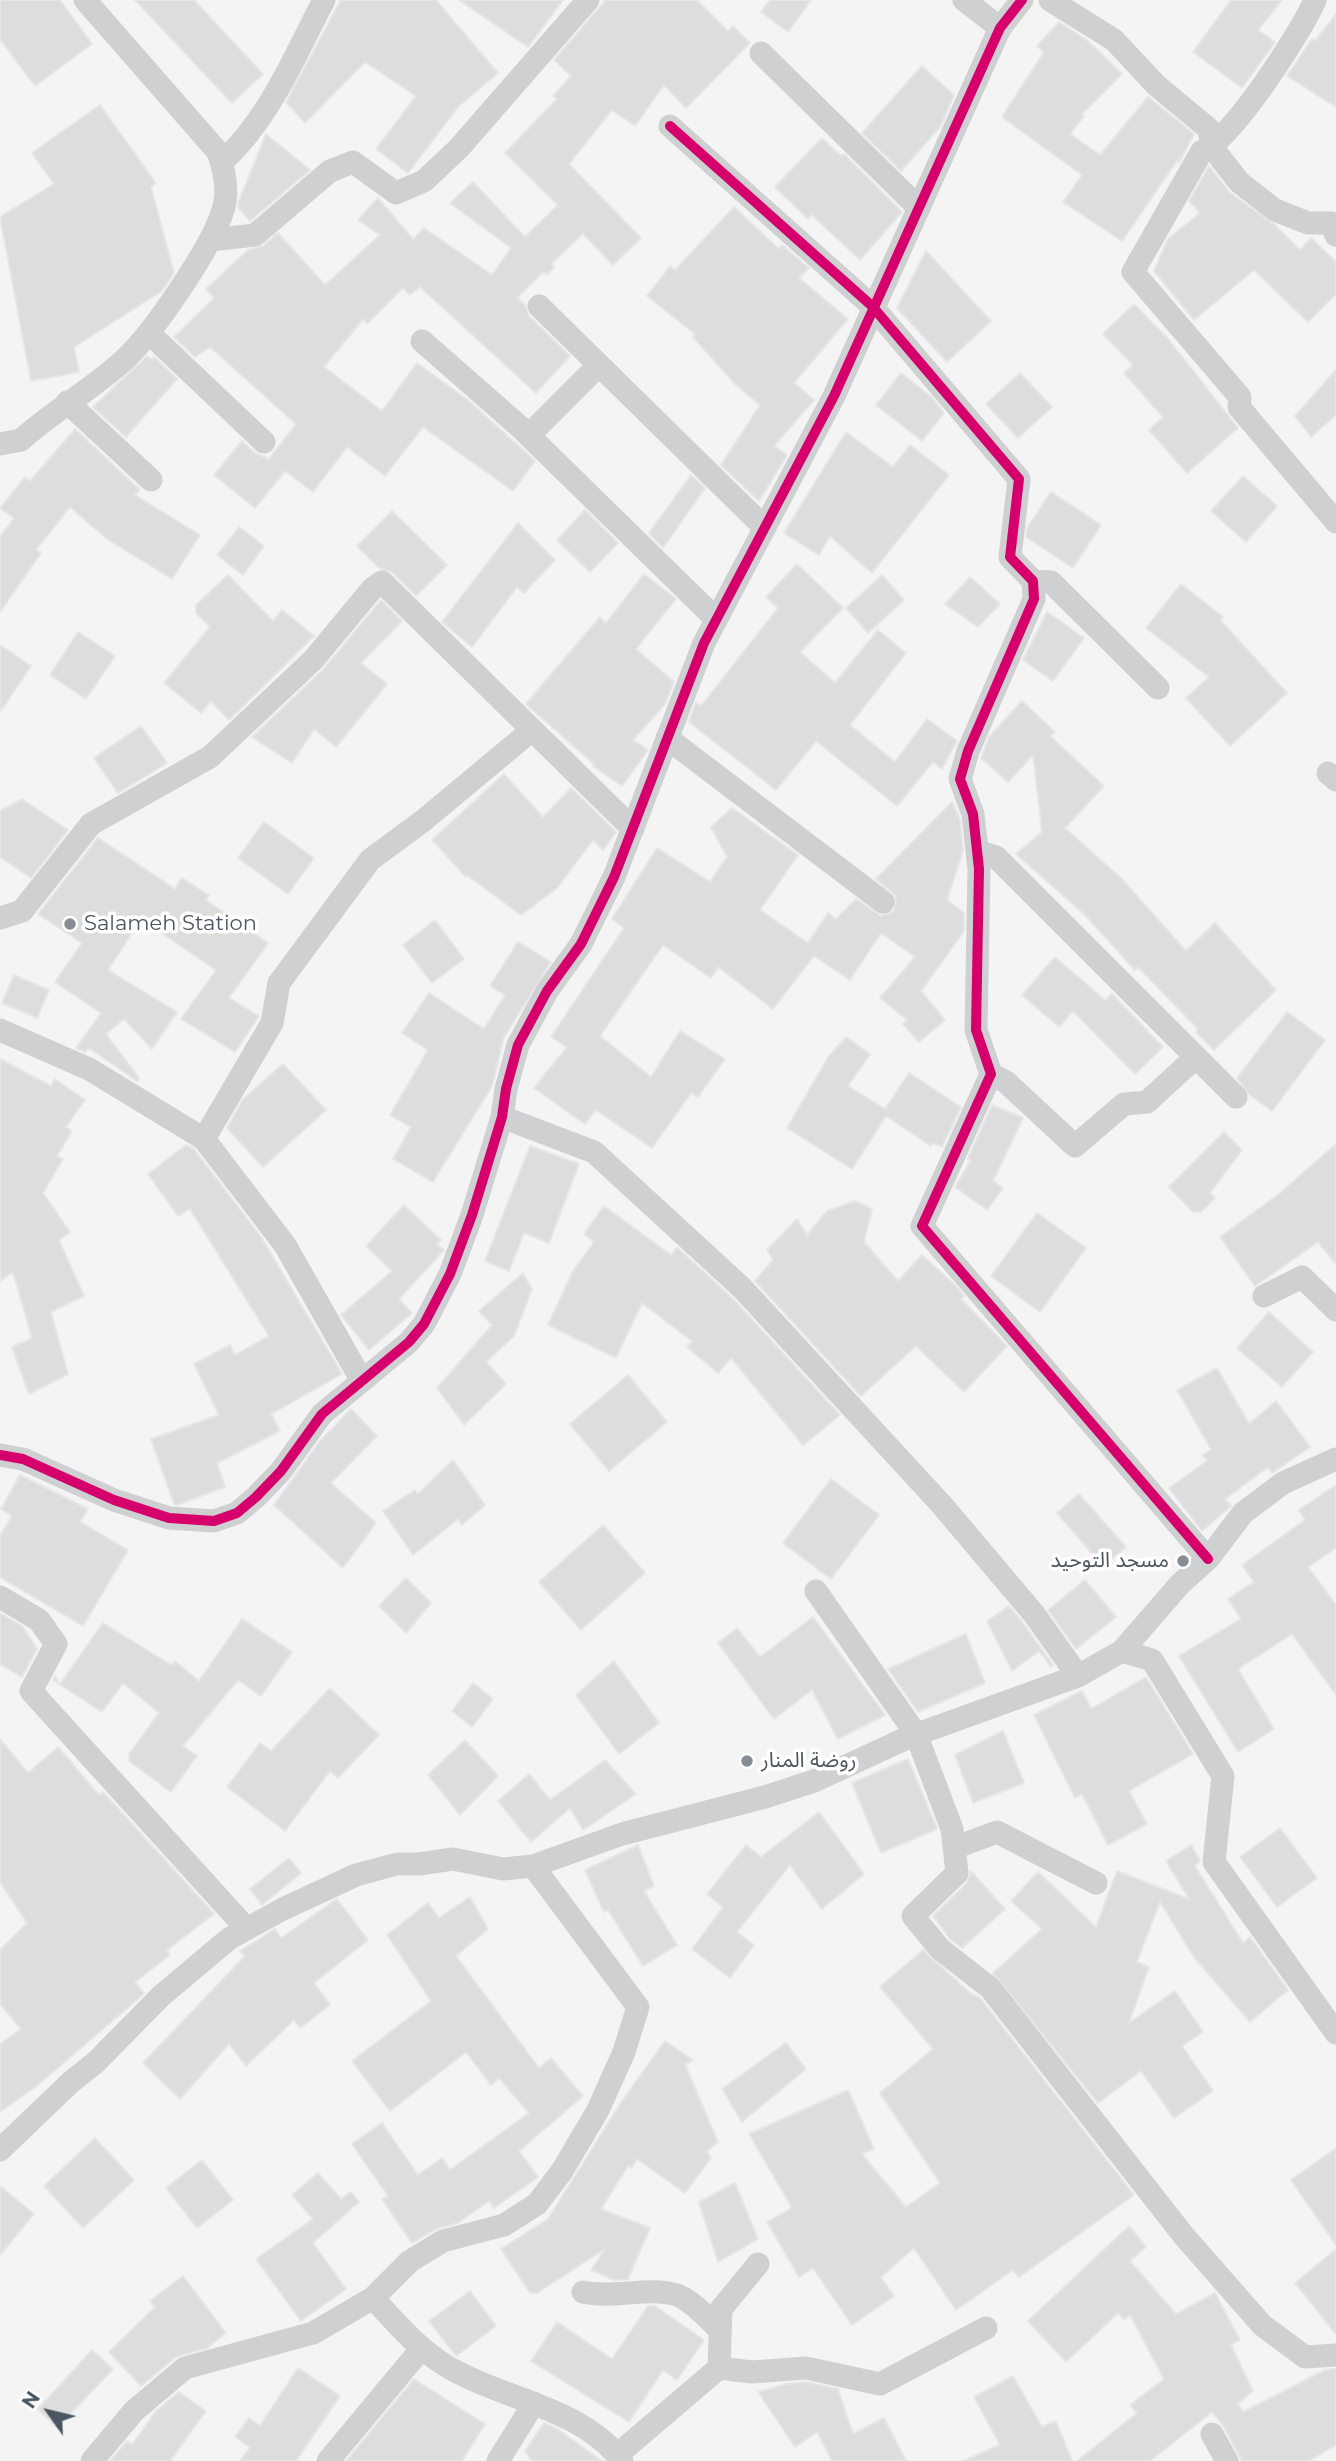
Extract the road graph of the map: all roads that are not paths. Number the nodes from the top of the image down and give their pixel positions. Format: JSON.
{"nodes":[{"id":1,"x":85,"y":0,"type":"edge"},
{"id":2,"x":324,"y":0,"type":"edge"},
{"id":3,"x":588,"y":0,"type":"edge"},
{"id":4,"x":964,"y":0,"type":"edge"},
{"id":5,"x":1022,"y":0,"type":"edge"},
{"id":6,"x":1050,"y":0,"type":"edge"},
{"id":7,"x":1315,"y":0,"type":"edge"},
{"id":8,"x":1000,"y":28,"type":"junction"},
{"id":9,"x":761,"y":54,"type":"dead end"},
{"id":10,"x":670,"y":126,"type":"dead end"},
{"id":11,"x":1212,"y":147,"type":"junction"},
{"id":12,"x":222,"y":162,"type":"junction"},
{"id":13,"x":919,"y":208,"type":"junction"},
{"id":14,"x":1334,"y":227,"type":"edge"},
{"id":15,"x":211,"y":240,"type":"junction"},
{"id":16,"x":539,"y":306,"type":"dead end"},
{"id":17,"x":872,"y":306,"type":"junction"},
{"id":18,"x":149,"y":333,"type":"junction"},
{"id":19,"x":422,"y":341,"type":"dead end"},
{"id":20,"x":598,"y":365,"type":"junction"},
{"id":21,"x":67,"y":402,"type":"junction"},
{"id":22,"x":529,"y":435,"type":"junction"},
{"id":23,"x":264,"y":442,"type":"dead end"},
{"id":24,"x":0,"y":444,"type":"edge"},
{"id":25,"x":150,"y":480,"type":"dead end"},
{"id":26,"x":1336,"y":522,"type":"edge"},
{"id":27,"x":763,"y":526,"type":"junction"},
{"id":28,"x":1033,"y":581,"type":"junction"},
{"id":29,"x":716,"y":619,"type":"junction"},
{"id":30,"x":1158,"y":688,"type":"dead end"},
{"id":31,"x":533,"y":730,"type":"junction"},
{"id":32,"x":667,"y":738,"type":"junction"},
{"id":33,"x":633,"y":829,"type":"junction"},
{"id":34,"x":977,"y":851,"type":"junction"},
{"id":35,"x":883,"y":901,"type":"dead end"},
{"id":36,"x":0,"y":918,"type":"edge"},
{"id":37,"x":0,"y":1030,"type":"edge"},
{"id":38,"x":1196,"y":1057,"type":"junction"},
{"id":39,"x":991,"y":1074,"type":"junction"},
{"id":40,"x":1236,"y":1097,"type":"dead end"},
{"id":41,"x":502,"y":1118,"type":"junction"},
{"id":42,"x":204,"y":1139,"type":"junction"},
{"id":43,"x":1264,"y":1296,"type":"dead end"},
{"id":44,"x":1336,"y":1310,"type":"edge"},
{"id":45,"x":362,"y":1381,"type":"junction"},
{"id":46,"x":0,"y":1455,"type":"edge"},
{"id":47,"x":1335,"y":1462,"type":"edge"},
{"id":48,"x":1208,"y":1559,"type":"junction"},
{"id":49,"x":816,"y":1591,"type":"dead end"},
{"id":50,"x":0,"y":1597,"type":"edge"},
{"id":51,"x":1122,"y":1651,"type":"junction"},
{"id":52,"x":1078,"y":1676,"type":"junction"},
{"id":53,"x":916,"y":1734,"type":"junction"},
{"id":54,"x":954,"y":1848,"type":"junction"},
{"id":55,"x":533,"y":1866,"type":"junction"},
{"id":56,"x":1096,"y":1883,"type":"dead end"},
{"id":57,"x":246,"y":1928,"type":"junction"},
{"id":58,"x":1336,"y":2033,"type":"edge"},
{"id":59,"x":0,"y":2150,"type":"edge"},
{"id":60,"x":758,"y":2264,"type":"dead end"},
{"id":61,"x":583,"y":2292,"type":"dead end"},
{"id":62,"x":373,"y":2298,"type":"junction"},
{"id":63,"x":986,"y":2328,"type":"dead end"},
{"id":64,"x":720,"y":2330,"type":"junction"},
{"id":65,"x":422,"y":2348,"type":"junction"},
{"id":66,"x":1336,"y":2355,"type":"edge"},
{"id":67,"x":719,"y":2368,"type":"junction"},
{"id":68,"x":534,"y":2403,"type":"junction"},
{"id":69,"x":1212,"y":2434,"type":"dead end"},
{"id":70,"x":620,"y":2458,"type":"edge"},
{"id":71,"x":92,"y":2461,"type":"edge"},
{"id":72,"x":328,"y":2461,"type":"edge"},
{"id":73,"x":498,"y":2461,"type":"edge"},
{"id":74,"x":1227,"y":2461,"type":"edge"}],
"edges":[{"from":1,"to":12,"type":"street"},
{"from":2,"to":12,"type":"street"},
{"from":3,"to":15,"type":"street"},
{"from":4,"to":8,"type":"street"},
{"from":5,"to":8,"type":"street"},
{"from":6,"to":11,"type":"street"},
{"from":7,"to":11,"type":"street"},
{"from":8,"to":13,"type":"street"},
{"from":9,"to":13,"type":"street"},
{"from":10,"to":17,"type":"street"},
{"from":11,"to":14,"type":"street"},
{"from":11,"to":26,"type":"street"},
{"from":12,"to":15,"type":"street"},
{"from":13,"to":17,"type":"street"},
{"from":15,"to":18,"type":"street"},
{"from":16,"to":20,"type":"street"},
{"from":17,"to":27,"type":"street"},
{"from":17,"to":28,"type":"street"},
{"from":18,"to":21,"type":"street"},
{"from":18,"to":23,"type":"street"},
{"from":19,"to":22,"type":"street"},
{"from":20,"to":22,"type":"street"},
{"from":20,"to":27,"type":"street"},
{"from":21,"to":24,"type":"street"},
{"from":21,"to":25,"type":"street"},
{"from":22,"to":29,"type":"street"},
{"from":27,"to":29,"type":"street"},
{"from":28,"to":30,"type":"street"},
{"from":28,"to":34,"type":"street"},
{"from":29,"to":32,"type":"street"},
{"from":31,"to":33,"type":"street"},
{"from":31,"to":36,"type":"street"},
{"from":31,"to":42,"type":"street"},
{"from":32,"to":33,"type":"street"},
{"from":32,"to":35,"type":"street"},
{"from":33,"to":41,"type":"street"},
{"from":34,"to":38,"type":"street"},
{"from":34,"to":39,"type":"street"},
{"from":37,"to":42,"type":"street"},
{"from":38,"to":39,"type":"street"},
{"from":38,"to":40,"type":"street"},
{"from":39,"to":48,"type":"street"},
{"from":41,"to":45,"type":"street"},
{"from":41,"to":52,"type":"street"},
{"from":42,"to":45,"type":"street"},
{"from":43,"to":44,"type":"street"},
{"from":45,"to":46,"type":"street"},
{"from":47,"to":48,"type":"street"},
{"from":48,"to":51,"type":"street"},
{"from":49,"to":53,"type":"street"},
{"from":50,"to":57,"type":"street"},
{"from":51,"to":52,"type":"street"},
{"from":51,"to":58,"type":"street"},
{"from":52,"to":53,"type":"street"},
{"from":53,"to":54,"type":"street"},
{"from":53,"to":55,"type":"street"},
{"from":54,"to":56,"type":"street"},
{"from":54,"to":66,"type":"street"},
{"from":55,"to":57,"type":"street"},
{"from":55,"to":62,"type":"street"},
{"from":57,"to":59,"type":"street"},
{"from":60,"to":64,"type":"street"},
{"from":61,"to":64,"type":"street"},
{"from":62,"to":65,"type":"street"},
{"from":62,"to":71,"type":"street"},
{"from":63,"to":67,"type":"street"},
{"from":64,"to":67,"type":"street"},
{"from":65,"to":68,"type":"street"},
{"from":65,"to":72,"type":"street"},
{"from":67,"to":70,"type":"street"},
{"from":68,"to":70,"type":"street"},
{"from":68,"to":73,"type":"street"},
{"from":69,"to":74,"type":"street"}]}
